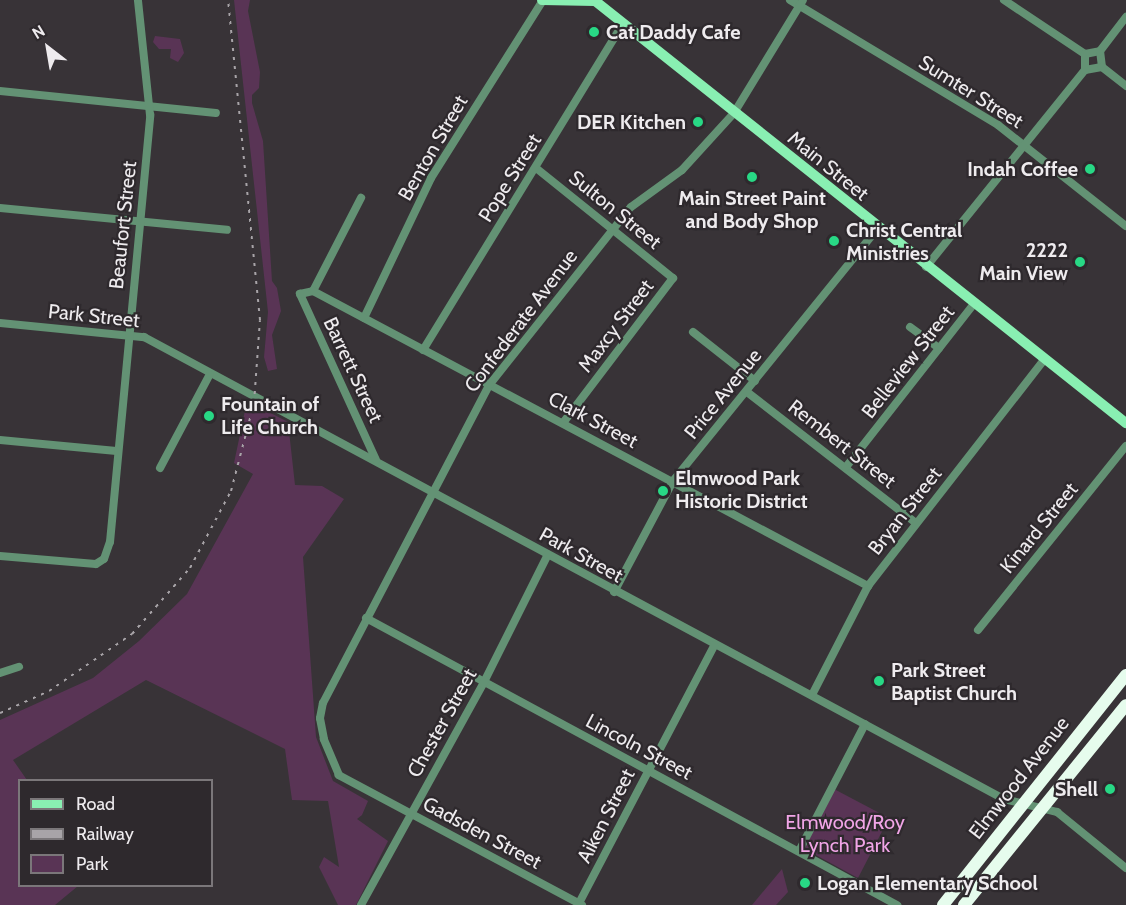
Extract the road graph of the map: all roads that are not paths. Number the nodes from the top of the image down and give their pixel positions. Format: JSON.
{"nodes":[{"id":1,"x":138,"y":0,"type":"edge"},
{"id":2,"x":542,"y":0,"type":"edge"},
{"id":3,"x":596,"y":0,"type":"edge"},
{"id":4,"x":789,"y":0,"type":"edge"},
{"id":5,"x":1004,"y":0,"type":"edge"},
{"id":6,"x":802,"y":3,"type":"edge"},
{"id":7,"x":1126,"y":17,"type":"edge"},
{"id":8,"x":623,"y":23,"type":"junction"},
{"id":9,"x":1100,"y":51,"type":"junction"},
{"id":10,"x":1085,"y":54,"type":"junction"},
{"id":11,"x":1102,"y":67,"type":"junction"},
{"id":12,"x":1085,"y":70,"type":"junction"},
{"id":13,"x":1126,"y":86,"type":"edge"},
{"id":14,"x":0,"y":91,"type":"edge"},
{"id":15,"x":150,"y":106,"type":"junction"},
{"id":16,"x":216,"y":113,"type":"dead end"},
{"id":17,"x":734,"y":113,"type":"junction"},
{"id":18,"x":1025,"y":146,"type":"junction"},
{"id":19,"x":536,"y":168,"type":"junction"},
{"id":20,"x":361,"y":198,"type":"dead end"},
{"id":21,"x":0,"y":208,"type":"edge"},
{"id":22,"x":141,"y":223,"type":"junction"},
{"id":23,"x":1126,"y":226,"type":"edge"},
{"id":24,"x":227,"y":230,"type":"dead end"},
{"id":25,"x":610,"y":230,"type":"junction"},
{"id":26,"x":877,"y":230,"type":"junction"},
{"id":27,"x":926,"y":267,"type":"junction"},
{"id":28,"x":673,"y":278,"type":"joint"},
{"id":29,"x":313,"y":291,"type":"junction"},
{"id":30,"x":973,"y":305,"type":"junction"},
{"id":31,"x":364,"y":318,"type":"junction"},
{"id":32,"x":0,"y":323,"type":"edge"},
{"id":33,"x":910,"y":327,"type":"dead end"},
{"id":34,"x":693,"y":332,"type":"dead end"},
{"id":35,"x":129,"y":333,"type":"junction"},
{"id":36,"x":939,"y":348,"type":"junction"},
{"id":37,"x":423,"y":350,"type":"junction"},
{"id":38,"x":1044,"y":360,"type":"junction"},
{"id":39,"x":210,"y":374,"type":"junction"},
{"id":40,"x":755,"y":381,"type":"junction"},
{"id":41,"x":490,"y":384,"type":"junction"},
{"id":42,"x":747,"y":392,"type":"junction"},
{"id":43,"x":563,"y":423,"type":"junction"},
{"id":44,"x":1126,"y":423,"type":"edge"},
{"id":45,"x":0,"y":440,"type":"edge"},
{"id":46,"x":1126,"y":446,"type":"edge"},
{"id":47,"x":116,"y":451,"type":"junction"},
{"id":48,"x":376,"y":460,"type":"junction"},
{"id":49,"x":846,"y":467,"type":"junction"},
{"id":50,"x":160,"y":468,"type":"dead end"},
{"id":51,"x":673,"y":481,"type":"junction"},
{"id":52,"x":432,"y":492,"type":"junction"},
{"id":53,"x":916,"y":523,"type":"junction"},
{"id":54,"x":548,"y":554,"type":"junction"},
{"id":55,"x":0,"y":556,"type":"edge"},
{"id":56,"x":868,"y":586,"type":"junction"},
{"id":57,"x":614,"y":592,"type":"junction"},
{"id":58,"x":366,"y":618,"type":"junction"},
{"id":59,"x":978,"y":630,"type":"dead end"},
{"id":60,"x":714,"y":646,"type":"junction"},
{"id":61,"x":19,"y":667,"type":"dead end"},
{"id":62,"x":0,"y":673,"type":"edge"},
{"id":63,"x":1126,"y":675,"type":"edge"},
{"id":64,"x":483,"y":684,"type":"junction"},
{"id":65,"x":812,"y":695,"type":"junction"},
{"id":66,"x":323,"y":703,"type":"joint"},
{"id":67,"x":1126,"y":705,"type":"edge"},
{"id":68,"x":865,"y":724,"type":"junction"},
{"id":69,"x":648,"y":771,"type":"junction"},
{"id":70,"x":1023,"y":805,"type":"junction"},
{"id":71,"x":1043,"y":807,"type":"junction"},
{"id":72,"x":411,"y":813,"type":"junction"},
{"id":73,"x":799,"y":851,"type":"junction"},
{"id":74,"x":1126,"y":868,"type":"edge"},
{"id":75,"x":579,"y":904,"type":"edge"},
{"id":76,"x":361,"y":905,"type":"edge"},
{"id":77,"x":897,"y":905,"type":"edge"},
{"id":78,"x":943,"y":905,"type":"edge"},
{"id":79,"x":964,"y":905,"type":"edge"}],
"edges":[{"from":1,"to":15,"type":"street","name":"Beaufort Street"},
{"from":2,"to":3,"type":"main road"},
{"from":2,"to":31,"type":"street","name":"Benton Street"},
{"from":3,"to":8,"type":"main road","name":"Main Street"},
{"from":4,"to":6,"type":"street","name":"Sumter Street"},
{"from":5,"to":10,"type":"street"},
{"from":6,"to":17,"type":"street","name":"Confederate Avenue"},
{"from":6,"to":18,"type":"street","name":"Sumter Street"},
{"from":7,"to":9,"type":"street"},
{"from":8,"to":17,"type":"main road","name":"Main Street"},
{"from":8,"to":19,"type":"street","name":"Pope Street"},
{"from":9,"to":10,"type":"street"},
{"from":9,"to":11,"type":"street"},
{"from":10,"to":12,"type":"street"},
{"from":11,"to":12,"type":"street"},
{"from":11,"to":13,"type":"street"},
{"from":12,"to":18,"type":"street"},
{"from":14,"to":15,"type":"street"},
{"from":15,"to":16,"type":"street"},
{"from":15,"to":22,"type":"street","name":"Beaufort Street"},
{"from":17,"to":25,"type":"street","name":"Confederate Avenue"},
{"from":17,"to":26,"type":"main road","name":"Main Street"},
{"from":18,"to":23,"type":"street","name":"Sumter Street"},
{"from":18,"to":27,"type":"street"},
{"from":19,"to":25,"type":"street","name":"Sulton Street"},
{"from":19,"to":37,"type":"street","name":"Pope Street"},
{"from":20,"to":29,"type":"street"},
{"from":21,"to":22,"type":"street"},
{"from":22,"to":24,"type":"street"},
{"from":22,"to":35,"type":"street","name":"Beaufort Street"},
{"from":25,"to":28,"type":"street","name":"Sulton Street"},
{"from":25,"to":41,"type":"street","name":"Confederate Avenue"},
{"from":26,"to":27,"type":"main road","name":"Main Street"},
{"from":26,"to":40,"type":"street","name":"Price Avenue"},
{"from":27,"to":30,"type":"main road","name":"Main Street"},
{"from":28,"to":43,"type":"street","name":"Maxcy Street"},
{"from":29,"to":31,"type":"street","name":"Clark Street"},
{"from":29,"to":48,"type":"street","name":"Barrett Street"},
{"from":30,"to":36,"type":"street","name":"Belleview Street"},
{"from":30,"to":38,"type":"main road","name":"Main Street"},
{"from":31,"to":37,"type":"street","name":"Clark Street"},
{"from":32,"to":35,"type":"street","name":"Park Street"},
{"from":33,"to":36,"type":"street"},
{"from":34,"to":40,"type":"street"},
{"from":35,"to":39,"type":"street","name":"Park Street"},
{"from":35,"to":47,"type":"street","name":"Beaufort Street"},
{"from":36,"to":49,"type":"street","name":"Belleview Street"},
{"from":37,"to":41,"type":"street","name":"Clark Street"},
{"from":38,"to":44,"type":"main road","name":"Main Street"},
{"from":38,"to":53,"type":"street","name":"Bryan Street"},
{"from":39,"to":48,"type":"street","name":"Park Street"},
{"from":39,"to":50,"type":"street"},
{"from":40,"to":42,"type":"street","name":"Price Avenue"},
{"from":41,"to":43,"type":"street","name":"Clark Street"},
{"from":41,"to":52,"type":"street","name":"Confederate Avenue"},
{"from":42,"to":49,"type":"street","name":"Rembert Street"},
{"from":42,"to":51,"type":"street","name":"Price Avenue"},
{"from":43,"to":51,"type":"street","name":"Clark Street"},
{"from":45,"to":47,"type":"street"},
{"from":46,"to":59,"type":"street","name":"Kinard Street"},
{"from":47,"to":55,"type":"street","name":"Beaufort Street"},
{"from":48,"to":52,"type":"street","name":"Park Street"},
{"from":49,"to":53,"type":"street","name":"Rembert Street"},
{"from":51,"to":56,"type":"street","name":"Clark Street"},
{"from":51,"to":57,"type":"street","name":"Price Avenue"},
{"from":52,"to":54,"type":"street","name":"Park Street"},
{"from":52,"to":58,"type":"street","name":"Confederate Avenue"},
{"from":53,"to":56,"type":"street","name":"Bryan Street"},
{"from":54,"to":57,"type":"street","name":"Park Street"},
{"from":54,"to":64,"type":"street","name":"Chester Street"},
{"from":56,"to":65,"type":"street","name":"Bryan Street"},
{"from":57,"to":60,"type":"street","name":"Park Street"},
{"from":58,"to":64,"type":"street","name":"Lincoln Street"},
{"from":58,"to":66,"type":"street","name":"Confederate Avenue"},
{"from":60,"to":65,"type":"street","name":"Park Street"},
{"from":60,"to":69,"type":"street","name":"Aiken Street"},
{"from":61,"to":62,"type":"street"},
{"from":63,"to":70,"type":"highway","name":"Elmwood Avenue"},
{"from":64,"to":69,"type":"street","name":"Lincoln Street"},
{"from":64,"to":72,"type":"street","name":"Chester Street"},
{"from":65,"to":68,"type":"street","name":"Park Street"},
{"from":66,"to":72,"type":"street","name":"Gadsden Street"},
{"from":67,"to":71,"type":"highway","name":"Elmwood Avenue"},
{"from":68,"to":70,"type":"street","name":"Park Street"},
{"from":68,"to":73,"type":"street"},
{"from":69,"to":73,"type":"street","name":"Lincoln Street"},
{"from":69,"to":75,"type":"street","name":"Aiken Street"},
{"from":70,"to":71,"type":"street","name":"Park Street"},
{"from":70,"to":78,"type":"highway","name":"Elmwood Avenue"},
{"from":71,"to":74,"type":"street","name":"Park Street"},
{"from":71,"to":79,"type":"highway","name":"Elmwood Avenue"},
{"from":72,"to":75,"type":"street","name":"Gadsden Street"},
{"from":72,"to":76,"type":"street","name":"Chester Street"},
{"from":73,"to":77,"type":"street","name":"Lincoln Street"}]}
